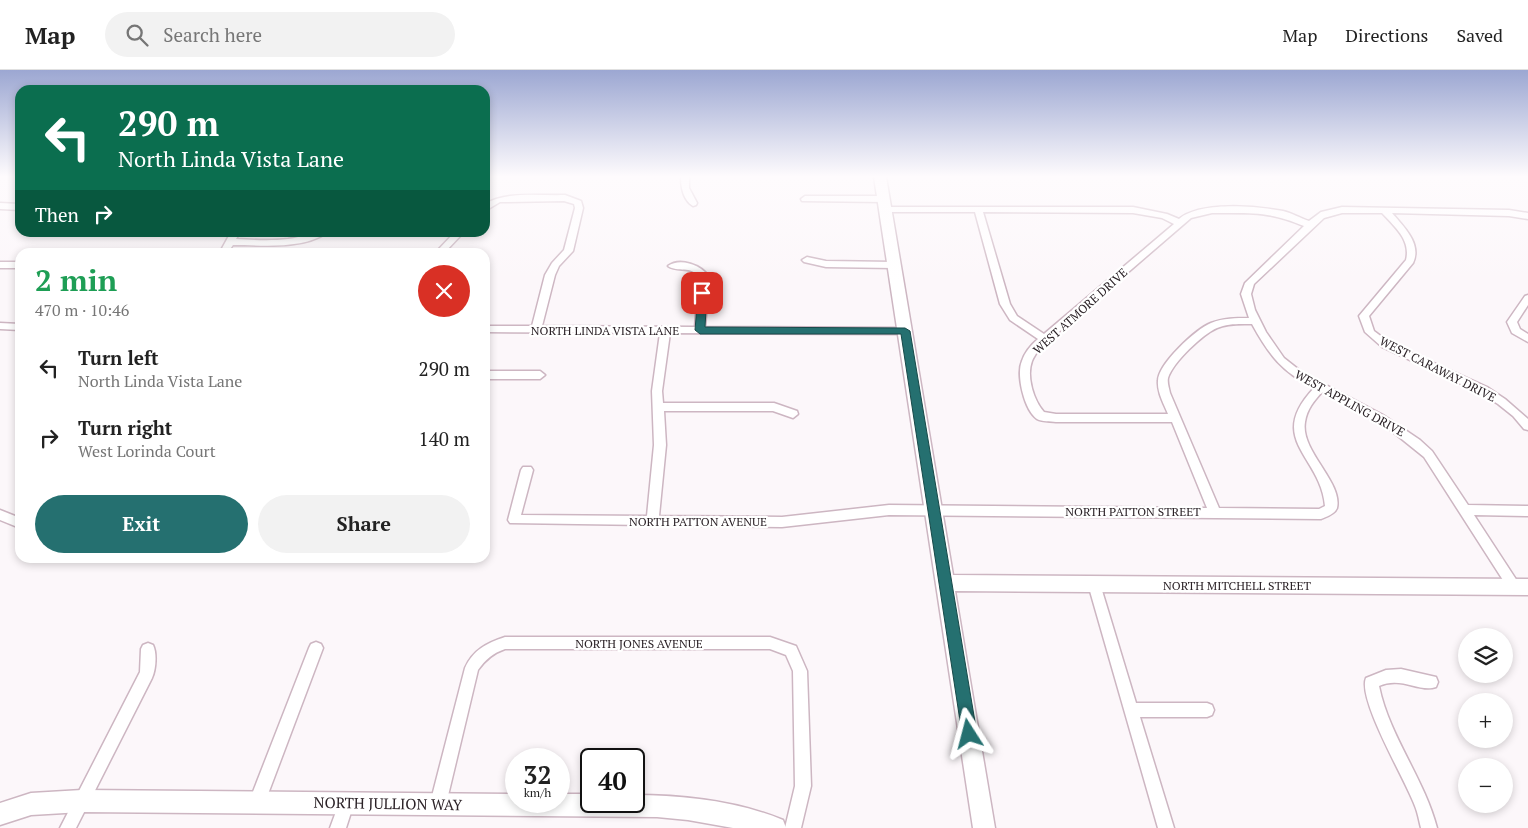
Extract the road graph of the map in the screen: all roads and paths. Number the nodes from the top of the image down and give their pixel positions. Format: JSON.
{"nodes":[{"id":1,"x":578,"y":212,"type":"edge"},
{"id":2,"x":885,"y":212,"type":"edge"},
{"id":3,"x":979,"y":212,"type":"edge"},
{"id":4,"x":1146,"y":212,"type":"edge"},
{"id":5,"x":1198,"y":212,"type":"edge"},
{"id":6,"x":1274,"y":212,"type":"edge"},
{"id":7,"x":1330,"y":212,"type":"edge"},
{"id":8,"x":1386,"y":212,"type":"edge"},
{"id":9,"x":1470,"y":212,"type":"edge"},
{"id":10,"x":1528,"y":216,"type":"edge"},
{"id":11,"x":1180,"y":223,"type":"junction"},
{"id":12,"x":1310,"y":224,"type":"junction"},
{"id":13,"x":234,"y":237,"type":"edge"},
{"id":14,"x":312,"y":237,"type":"edge"},
{"id":15,"x":455,"y":237,"type":"edge"},
{"id":16,"x":231,"y":242,"type":"junction"},
{"id":17,"x":227,"y":248,"type":"edge"},
{"id":18,"x":444,"y":248,"type":"edge"},
{"id":19,"x":807,"y":260,"type":"dead end"},
{"id":20,"x":0,"y":265,"type":"edge"},
{"id":21,"x":15,"y":265,"type":"edge"},
{"id":22,"x":894,"y":265,"type":"junction"},
{"id":23,"x":673,"y":266,"type":"dead end"},
{"id":24,"x":1528,"y":298,"type":"edge"},
{"id":25,"x":1256,"y":321,"type":"junction"},
{"id":26,"x":0,"y":326,"type":"edge"},
{"id":27,"x":15,"y":326,"type":"edge"},
{"id":28,"x":490,"y":329,"type":"edge"},
{"id":29,"x":536,"y":329,"type":"junction"},
{"id":30,"x":664,"y":330,"type":"junction"},
{"id":31,"x":700,"y":330,"type":"junction"},
{"id":32,"x":905,"y":331,"type":"junction"},
{"id":33,"x":1045,"y":339,"type":"junction"},
{"id":34,"x":1528,"y":339,"type":"edge"},
{"id":35,"x":490,"y":375,"type":"edge"},
{"id":36,"x":540,"y":375,"type":"dead end"},
{"id":37,"x":1321,"y":387,"type":"junction"},
{"id":38,"x":658,"y":406,"type":"junction"},
{"id":39,"x":793,"y":414,"type":"dead end"},
{"id":40,"x":1175,"y":418,"type":"junction"},
{"id":41,"x":1528,"y":426,"type":"edge"},
{"id":42,"x":526,"y":470,"type":"dead end"},
{"id":43,"x":933,"y":510,"type":"junction"},
{"id":44,"x":1465,"y":510,"type":"junction"},
{"id":45,"x":1214,"y":511,"type":"junction"},
{"id":46,"x":1528,"y":511,"type":"edge"},
{"id":47,"x":0,"y":515,"type":"edge"},
{"id":48,"x":15,"y":521,"type":"edge"},
{"id":49,"x":652,"y":521,"type":"junction"},
{"id":50,"x":945,"y":583,"type":"junction"},
{"id":51,"x":1094,"y":584,"type":"junction"},
{"id":52,"x":1521,"y":587,"type":"edge"},
{"id":53,"x":316,"y":648,"type":"dead end"},
{"id":54,"x":148,"y":649,"type":"dead end"},
{"id":55,"x":1431,"y":682,"type":"dead end"},
{"id":56,"x":1131,"y":710,"type":"junction"},
{"id":57,"x":1206,"y":710,"type":"dead end"},
{"id":58,"x":82,"y":801,"type":"junction"},
{"id":59,"x":257,"y":802,"type":"junction"},
{"id":60,"x":346,"y":803,"type":"junction"},
{"id":61,"x":438,"y":804,"type":"junction"},
{"id":62,"x":0,"y":814,"type":"edge"},
{"id":63,"x":68,"y":828,"type":"edge"},
{"id":64,"x":338,"y":828,"type":"edge"},
{"id":65,"x":775,"y":828,"type":"edge"},
{"id":66,"x":793,"y":828,"type":"edge"},
{"id":67,"x":984,"y":828,"type":"edge"},
{"id":68,"x":1166,"y":828,"type":"edge"},
{"id":69,"x":1429,"y":828,"type":"edge"}],
"edges":[{"from":1,"to":29,"type":"street"},
{"from":2,"to":22,"type":"street"},
{"from":3,"to":33,"type":"street"},
{"from":4,"to":11,"type":"street"},
{"from":5,"to":11,"type":"street","name":"WEST ATMORE DRIVE"},
{"from":6,"to":12,"type":"street","name":"WEST ATMORE DRIVE"},
{"from":7,"to":12,"type":"street","name":"WEST APPLING DRIVE"},
{"from":8,"to":41,"type":"street","name":"WEST CARAWAY DRIVE"},
{"from":9,"to":10,"type":"street","name":"WEST APPLING DRIVE"},
{"from":11,"to":33,"type":"street","name":"WEST ATMORE DRIVE"},
{"from":12,"to":25,"type":"street","name":"WEST APPLING DRIVE"},
{"from":13,"to":16,"type":"street"},
{"from":14,"to":16,"type":"street"},
{"from":15,"to":18,"type":"street"},
{"from":16,"to":17,"type":"street"},
{"from":19,"to":22,"type":"street"},
{"from":20,"to":21,"type":"street"},
{"from":22,"to":32,"type":"street"},
{"from":23,"to":31,"type":"street"},
{"from":24,"to":34,"type":"street"},
{"from":25,"to":37,"type":"street","name":"WEST APPLING DRIVE"},
{"from":25,"to":40,"type":"street"},
{"from":26,"to":27,"type":"street"},
{"from":28,"to":29,"type":"street","name":"NORTH LINDA VISTA LANE"},
{"from":29,"to":30,"type":"street","name":"NORTH LINDA VISTA LANE"},
{"from":30,"to":31,"type":"street","name":"NORTH LINDA VISTA LANE"},
{"from":30,"to":38,"type":"street"},
{"from":31,"to":32,"type":"street","name":"NORTH LINDA VISTA LANE"},
{"from":32,"to":43,"type":"street"},
{"from":33,"to":40,"type":"street","name":"WEST ATMORE DRIVE"},
{"from":35,"to":36,"type":"street"},
{"from":37,"to":44,"type":"street","name":"WEST APPLING DRIVE"},
{"from":37,"to":45,"type":"street","name":"NORTH PATTON STREET"},
{"from":38,"to":39,"type":"street"},
{"from":38,"to":49,"type":"street"},
{"from":40,"to":45,"type":"street"},
{"from":42,"to":49,"type":"street","name":"NORTH PATTON AVENUE"},
{"from":43,"to":45,"type":"street","name":"NORTH PATTON STREET"},
{"from":43,"to":49,"type":"street","name":"NORTH PATTON AVENUE"},
{"from":43,"to":50,"type":"street"},
{"from":44,"to":46,"type":"street"},
{"from":44,"to":52,"type":"street","name":"WEST APPLING DRIVE"},
{"from":47,"to":48,"type":"street"},
{"from":50,"to":51,"type":"street","name":"NORTH MITCHELL STREET"},
{"from":50,"to":67,"type":"street"},
{"from":51,"to":52,"type":"street","name":"NORTH MITCHELL STREET"},
{"from":51,"to":56,"type":"street"},
{"from":53,"to":59,"type":"street"},
{"from":54,"to":58,"type":"street"},
{"from":55,"to":69,"type":"street"},
{"from":56,"to":57,"type":"street"},
{"from":56,"to":68,"type":"street"},
{"from":58,"to":59,"type":"street","name":"NORTH JULLION WAY"},
{"from":58,"to":62,"type":"street","name":"NORTH JULLION WAY"},
{"from":58,"to":63,"type":"street"},
{"from":59,"to":60,"type":"street","name":"NORTH JULLION WAY"},
{"from":60,"to":61,"type":"street","name":"NORTH JULLION WAY"},
{"from":60,"to":64,"type":"street"},
{"from":61,"to":65,"type":"street","name":"NORTH JULLION WAY"},
{"from":61,"to":66,"type":"street","name":"NORTH JONES AVENUE"}]}
